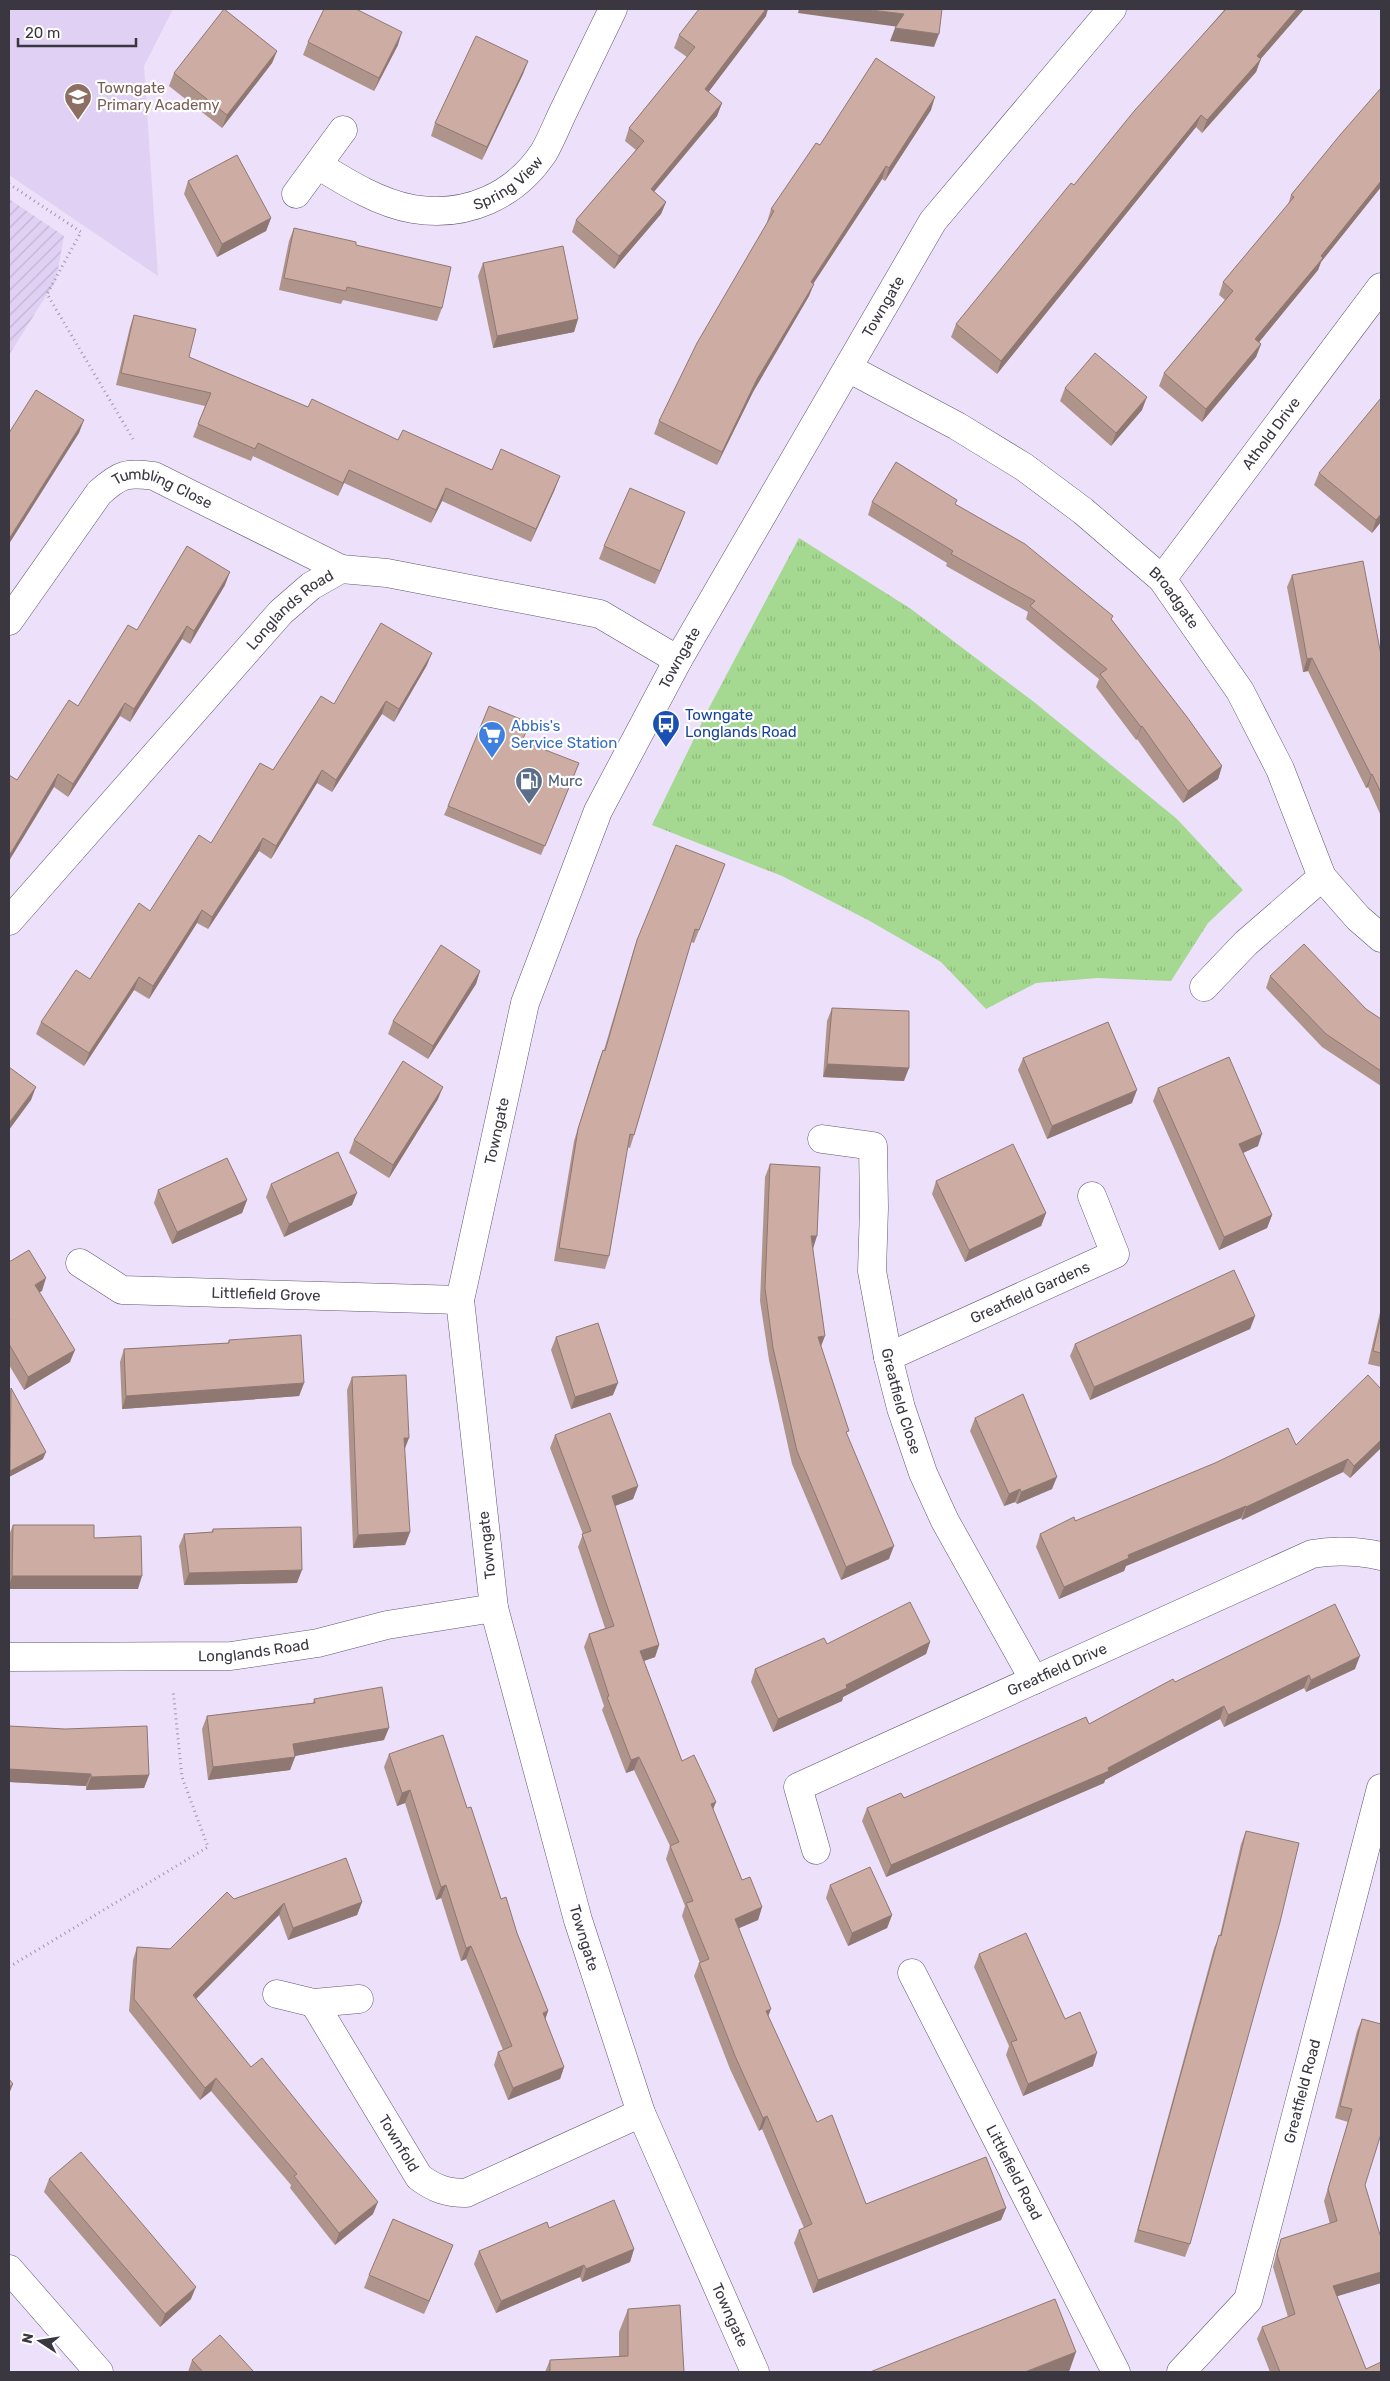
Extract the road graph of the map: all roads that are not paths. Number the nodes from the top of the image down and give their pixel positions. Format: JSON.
{"nodes":[{"id":1,"x":613,"y":9,"type":"edge"},
{"id":2,"x":1112,"y":9,"type":"edge"},
{"id":3,"x":343,"y":130,"type":"dead end"},
{"id":4,"x":318,"y":165,"type":"junction"},
{"id":5,"x":296,"y":194,"type":"dead end"},
{"id":6,"x":1381,"y":287,"type":"edge"},
{"id":7,"x":848,"y":368,"type":"junction"},
{"id":8,"x":341,"y":569,"type":"junction"},
{"id":9,"x":1162,"y":579,"type":"junction"},
{"id":10,"x":9,"y":622,"type":"edge"},
{"id":11,"x":678,"y":660,"type":"junction"},
{"id":12,"x":1322,"y":877,"type":"junction"},
{"id":13,"x":9,"y":921,"type":"edge"},
{"id":14,"x":1381,"y":938,"type":"edge"},
{"id":15,"x":1204,"y":987,"type":"dead end"},
{"id":16,"x":822,"y":1139,"type":"dead end"},
{"id":17,"x":1092,"y":1196,"type":"dead end"},
{"id":18,"x":80,"y":1263,"type":"dead end"},
{"id":19,"x":460,"y":1300,"type":"junction"},
{"id":20,"x":888,"y":1357,"type":"junction"},
{"id":21,"x":1381,"y":1556,"type":"edge"},
{"id":22,"x":494,"y":1608,"type":"junction"},
{"id":23,"x":9,"y":1657,"type":"edge"},
{"id":24,"x":1034,"y":1680,"type":"junction"},
{"id":25,"x":1381,"y":1788,"type":"edge"},
{"id":26,"x":816,"y":1850,"type":"dead end"},
{"id":27,"x":912,"y":1973,"type":"dead end"},
{"id":28,"x":277,"y":1994,"type":"dead end"},
{"id":29,"x":359,"y":1999,"type":"dead end"},
{"id":30,"x":314,"y":2003,"type":"junction"},
{"id":31,"x":641,"y":2113,"type":"junction"},
{"id":32,"x":9,"y":2269,"type":"edge"},
{"id":33,"x":99,"y":2372,"type":"edge"},
{"id":34,"x":755,"y":2372,"type":"edge"},
{"id":35,"x":1116,"y":2372,"type":"edge"},
{"id":36,"x":1181,"y":2372,"type":"edge"}],
"edges":[{"from":1,"to":4,"type":"street","name":"Spring View"},
{"from":2,"to":7,"type":"street","name":"Towngate"},
{"from":3,"to":4,"type":"street"},
{"from":4,"to":5,"type":"street"},
{"from":6,"to":9,"type":"street","name":"Athold Drive"},
{"from":7,"to":9,"type":"street","name":"Broadgate"},
{"from":7,"to":11,"type":"street","name":"Towngate"},
{"from":8,"to":10,"type":"street","name":"Tumbling Close"},
{"from":8,"to":11,"type":"street","name":"Longlands Road"},
{"from":8,"to":13,"type":"street","name":"Longlands Road"},
{"from":9,"to":12,"type":"street","name":"Broadgate"},
{"from":11,"to":19,"type":"street","name":"Towngate"},
{"from":12,"to":14,"type":"street","name":"Broadgate"},
{"from":12,"to":15,"type":"street"},
{"from":16,"to":20,"type":"street","name":"Greatfield Close"},
{"from":17,"to":20,"type":"street","name":"Greatfield Gardens"},
{"from":18,"to":19,"type":"street","name":"Littlefield Grove"},
{"from":19,"to":22,"type":"street","name":"Towngate"},
{"from":20,"to":24,"type":"street","name":"Greatfield Close"},
{"from":21,"to":24,"type":"street","name":"Greatfield Drive"},
{"from":22,"to":23,"type":"street","name":"Longlands Road"},
{"from":22,"to":31,"type":"street","name":"Towngate"},
{"from":24,"to":26,"type":"street","name":"Greatfield Drive"},
{"from":25,"to":36,"type":"street","name":"Greatfield Road"},
{"from":27,"to":35,"type":"street","name":"Littlefield Road"},
{"from":28,"to":30,"type":"street"},
{"from":29,"to":30,"type":"street"},
{"from":30,"to":31,"type":"street","name":"Townfold"},
{"from":31,"to":34,"type":"street","name":"Towngate"},
{"from":32,"to":33,"type":"street"}]}
